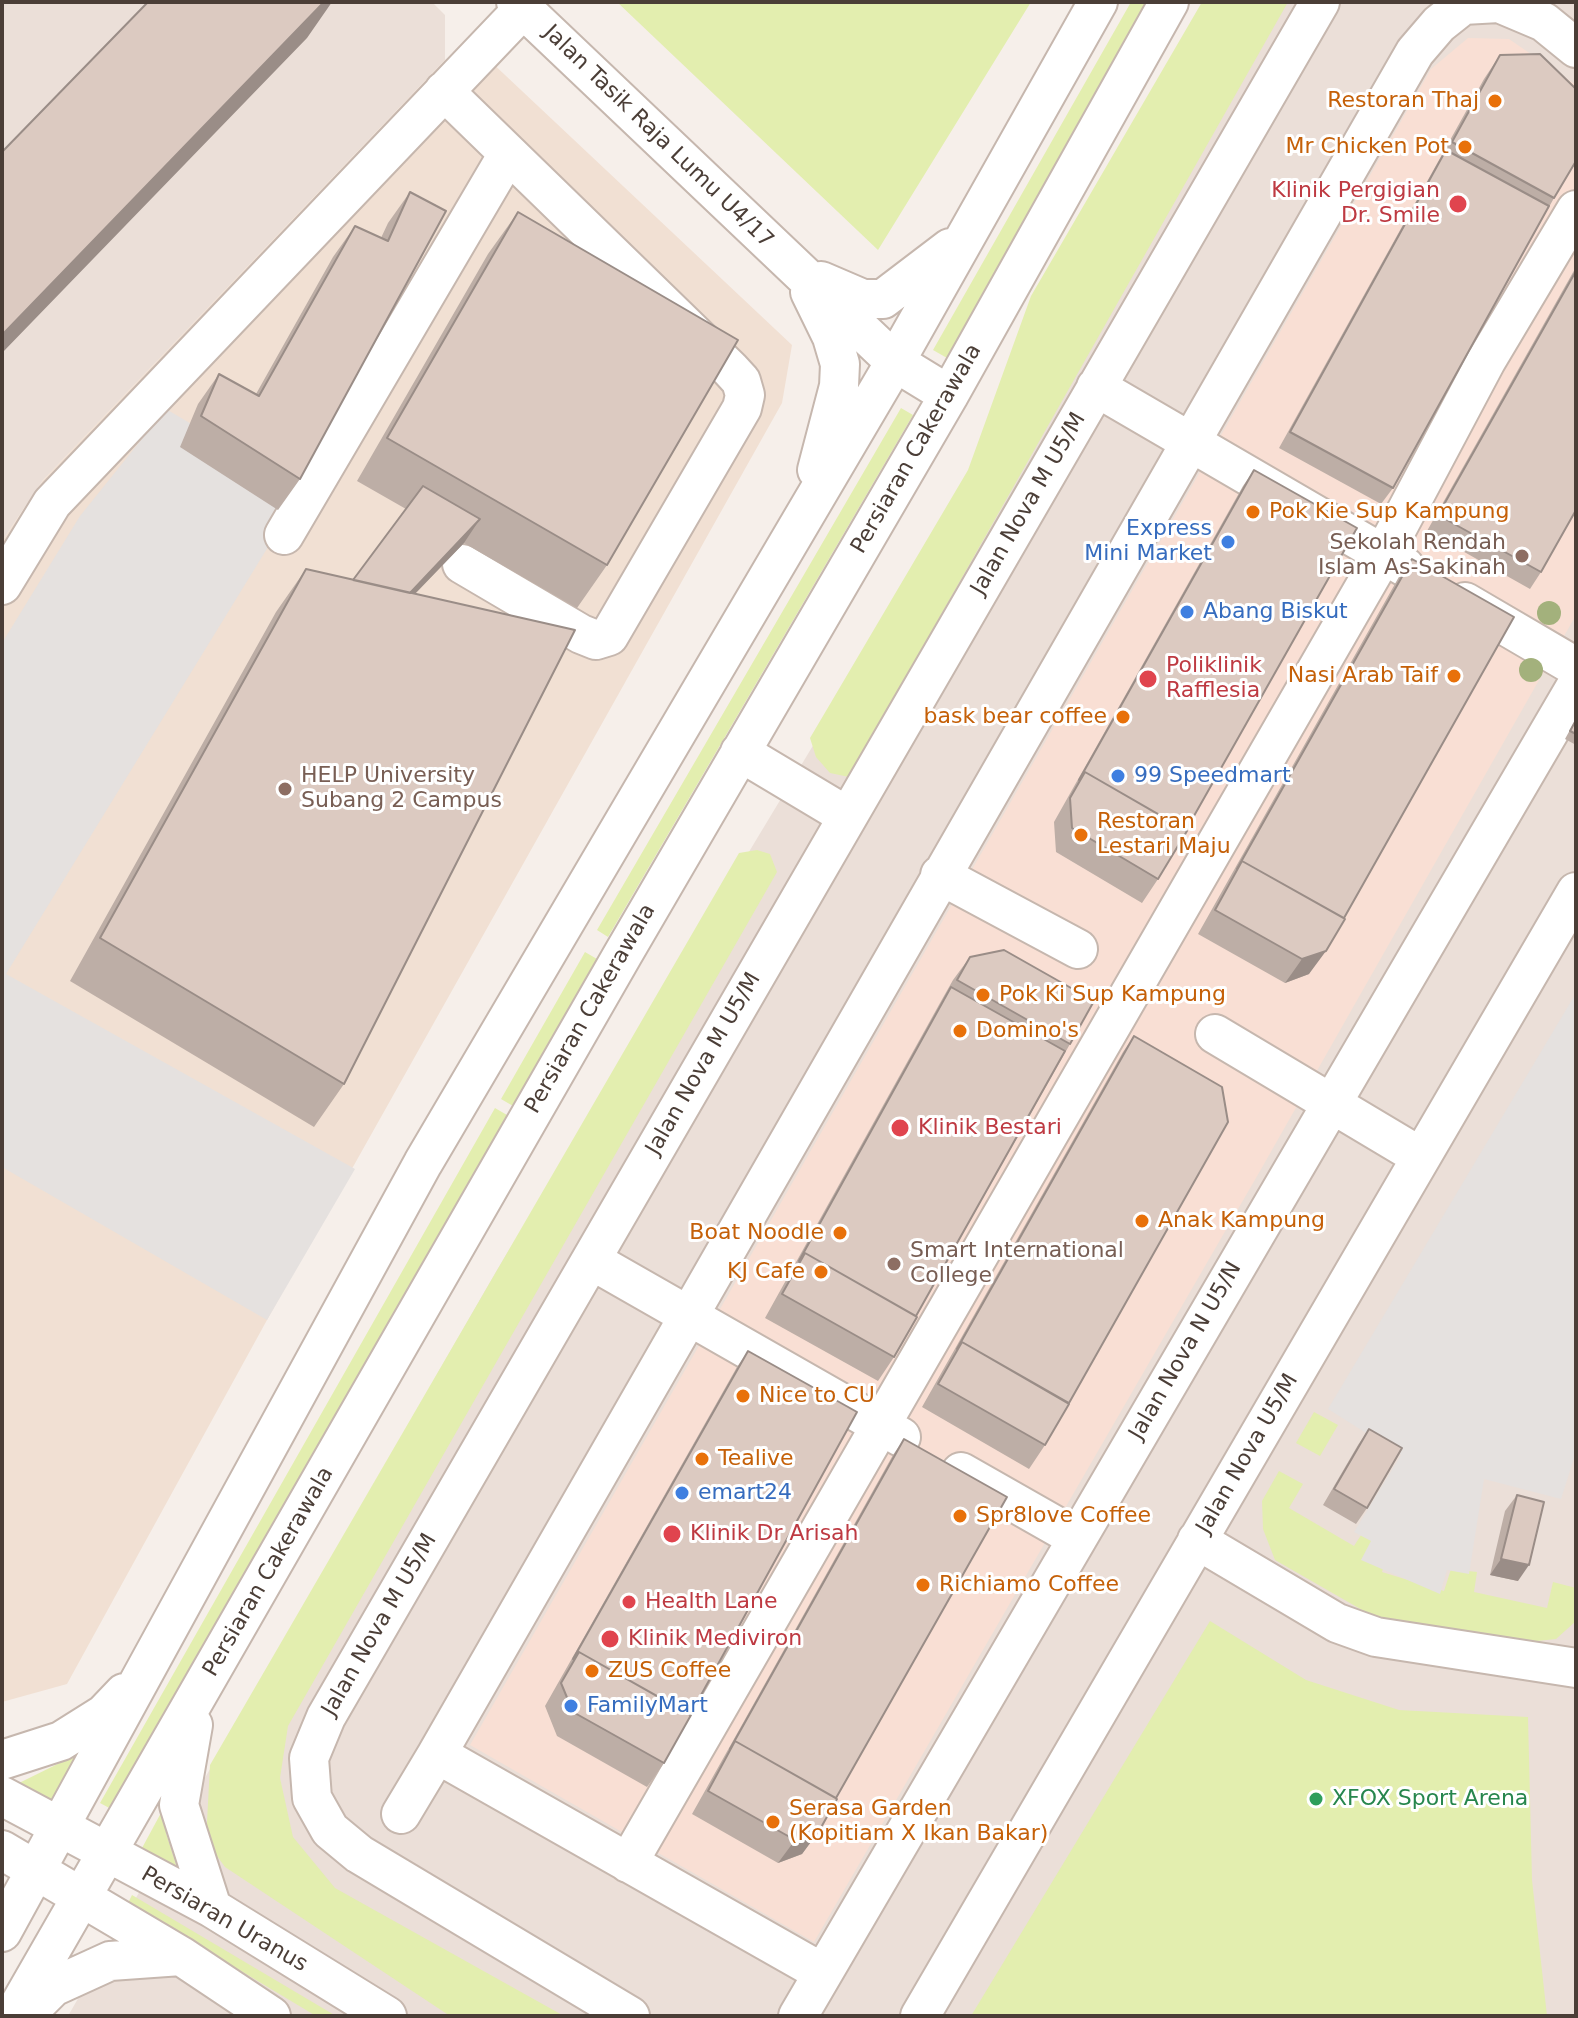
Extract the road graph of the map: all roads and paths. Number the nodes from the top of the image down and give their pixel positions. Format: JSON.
{"nodes":[{"id":1,"x":1098,"y":2,"type":"edge"},
{"id":2,"x":1169,"y":2,"type":"edge"},
{"id":3,"x":1320,"y":2,"type":"edge"},
{"id":4,"x":520,"y":5,"type":"edge"},
{"id":5,"x":1576,"y":48,"type":"edge"},
{"id":6,"x":444,"y":91,"type":"junction"},
{"id":7,"x":508,"y":154,"type":"junction"},
{"id":8,"x":548,"y":193,"type":"junction"},
{"id":9,"x":1576,"y":210,"type":"edge"},
{"id":10,"x":964,"y":236,"type":"junction"},
{"id":11,"x":545,"y":244,"type":"edge"},
{"id":12,"x":800,"y":272,"type":"junction"},
{"id":13,"x":590,"y":284,"type":"edge"},
{"id":14,"x":665,"y":307,"type":"junction"},
{"id":15,"x":895,"y":362,"type":"junction"},
{"id":16,"x":1096,"y":387,"type":"junction"},
{"id":17,"x":949,"y":395,"type":"junction"},
{"id":18,"x":1189,"y":442,"type":"junction"},
{"id":19,"x":805,"y":513,"type":"junction"},
{"id":20,"x":284,"y":535,"type":"dead end"},
{"id":21,"x":1383,"y":555,"type":"junction"},
{"id":22,"x":462,"y":564,"type":"edge"},
{"id":23,"x":2,"y":585,"type":"edge"},
{"id":24,"x":1576,"y":667,"type":"edge"},
{"id":25,"x":1576,"y":686,"type":"edge"},
{"id":26,"x":740,"y":752,"type":"junction"},
{"id":27,"x":847,"y":816,"type":"junction"},
{"id":28,"x":940,"y":875,"type":"junction"},
{"id":29,"x":1576,"y":892,"type":"edge"},
{"id":30,"x":1078,"y":949,"type":"dead end"},
{"id":31,"x":1215,"y":1034,"type":"dead end"},
{"id":32,"x":1331,"y":1104,"type":"junction"},
{"id":33,"x":1421,"y":1157,"type":"junction"},
{"id":34,"x":591,"y":1260,"type":"junction"},
{"id":35,"x":688,"y":1315,"type":"junction"},
{"id":36,"x":880,"y":1426,"type":"junction"},
{"id":37,"x":1077,"y":1538,"type":"junction"},
{"id":38,"x":1197,"y":1540,"type":"junction"},
{"id":39,"x":148,"y":1668,"type":"junction"},
{"id":40,"x":1576,"y":1668,"type":"edge"},
{"id":41,"x":197,"y":1698,"type":"junction"},
{"id":42,"x":437,"y":1754,"type":"junction"},
{"id":43,"x":2,"y":1760,"type":"edge"},
{"id":44,"x":2,"y":1796,"type":"edge"},
{"id":45,"x":401,"y":1814,"type":"dead end"},
{"id":46,"x":60,"y":1828,"type":"junction"},
{"id":47,"x":2,"y":1850,"type":"edge"},
{"id":48,"x":107,"y":1855,"type":"junction"},
{"id":49,"x":628,"y":1863,"type":"junction"},
{"id":50,"x":37,"y":1869,"type":"junction"},
{"id":51,"x":83,"y":1896,"type":"junction"},
{"id":52,"x":212,"y":1908,"type":"junction"},
{"id":53,"x":2,"y":1932,"type":"edge"},
{"id":54,"x":181,"y":1956,"type":"junction"},
{"id":55,"x":823,"y":1973,"type":"junction"},
{"id":56,"x":13,"y":2016,"type":"edge"},
{"id":57,"x":24,"y":2016,"type":"edge"},
{"id":58,"x":271,"y":2016,"type":"edge"},
{"id":59,"x":387,"y":2016,"type":"edge"},
{"id":60,"x":630,"y":2016,"type":"edge"},
{"id":61,"x":798,"y":2016,"type":"edge"},
{"id":62,"x":920,"y":2016,"type":"edge"}],
"edges":[{"from":1,"to":10,"type":"street"},
{"from":2,"to":17,"type":"street","name":"Persiaran Cakerawala"},
{"from":3,"to":16,"type":"street","name":"Jalan Nova M U5/M"},
{"from":4,"to":6,"type":"street"},
{"from":4,"to":12,"type":"street","name":"Jalan Tasik Raja Lumu U4/17"},
{"from":5,"to":18,"type":"street"},
{"from":6,"to":7,"type":"street"},
{"from":6,"to":23,"type":"street"},
{"from":7,"to":8,"type":"street"},
{"from":7,"to":20,"type":"street"},
{"from":8,"to":11,"type":"street"},
{"from":8,"to":14,"type":"street"},
{"from":9,"to":21,"type":"street"},
{"from":10,"to":12,"type":"street"},
{"from":10,"to":15,"type":"street"},
{"from":12,"to":15,"type":"street","name":"Jalan Tasik Raja Lumu U4/17"},
{"from":12,"to":19,"type":"street"},
{"from":13,"to":14,"type":"street"},
{"from":14,"to":22,"type":"street"},
{"from":15,"to":17,"type":"street","name":"Jalan Tasik Raja Lumu U4/17"},
{"from":15,"to":19,"type":"street"},
{"from":16,"to":18,"type":"street"},
{"from":16,"to":27,"type":"street","name":"Jalan Nova M U5/M"},
{"from":17,"to":26,"type":"street","name":"Persiaran Cakerawala"},
{"from":18,"to":21,"type":"street"},
{"from":18,"to":28,"type":"street"},
{"from":19,"to":39,"type":"street"},
{"from":21,"to":24,"type":"street"},
{"from":21,"to":36,"type":"street"},
{"from":25,"to":32,"type":"street","name":"Jalan Nova N U5/N"},
{"from":26,"to":27,"type":"street"},
{"from":26,"to":41,"type":"street","name":"Persiaran Cakerawala"},
{"from":27,"to":34,"type":"street","name":"Jalan Nova M U5/M"},
{"from":28,"to":30,"type":"street"},
{"from":28,"to":35,"type":"street"},
{"from":29,"to":33,"type":"street","name":"Jalan Nova U5/M"},
{"from":31,"to":32,"type":"street"},
{"from":32,"to":33,"type":"street"},
{"from":32,"to":37,"type":"street","name":"Jalan Nova N U5/N"},
{"from":33,"to":38,"type":"street","name":"Jalan Nova U5/M"},
{"from":34,"to":35,"type":"street"},
{"from":34,"to":60,"type":"street","name":"Jalan Nova M U5/M"},
{"from":35,"to":36,"type":"street"},
{"from":35,"to":42,"type":"street"},
{"from":36,"to":37,"type":"street"},
{"from":36,"to":49,"type":"street"},
{"from":37,"to":55,"type":"street","name":"Jalan Nova N U5/N"},
{"from":38,"to":40,"type":"street"},
{"from":38,"to":62,"type":"street","name":"Jalan Nova U5/M"},
{"from":39,"to":43,"type":"street"},
{"from":39,"to":46,"type":"street"},
{"from":41,"to":48,"type":"street","name":"Persiaran Cakerawala"},
{"from":41,"to":52,"type":"street"},
{"from":42,"to":45,"type":"street"},
{"from":42,"to":49,"type":"street"},
{"from":44,"to":46,"type":"street","name":"Persiaran Uranus"},
{"from":46,"to":48,"type":"street","name":"Persiaran Uranus"},
{"from":46,"to":50,"type":"street"},
{"from":47,"to":50,"type":"street"},
{"from":48,"to":51,"type":"street","name":"Persiaran Cakerawala"},
{"from":48,"to":52,"type":"street","name":"Persiaran Uranus"},
{"from":49,"to":55,"type":"street"},
{"from":50,"to":51,"type":"street"},
{"from":50,"to":53,"type":"street"},
{"from":51,"to":54,"type":"street"},
{"from":51,"to":56,"type":"street","name":"Persiaran Cakerawala"},
{"from":52,"to":59,"type":"street","name":"Persiaran Uranus"},
{"from":54,"to":57,"type":"street"},
{"from":54,"to":58,"type":"street"},
{"from":55,"to":61,"type":"street","name":"Jalan Nova N U5/N"}]}
